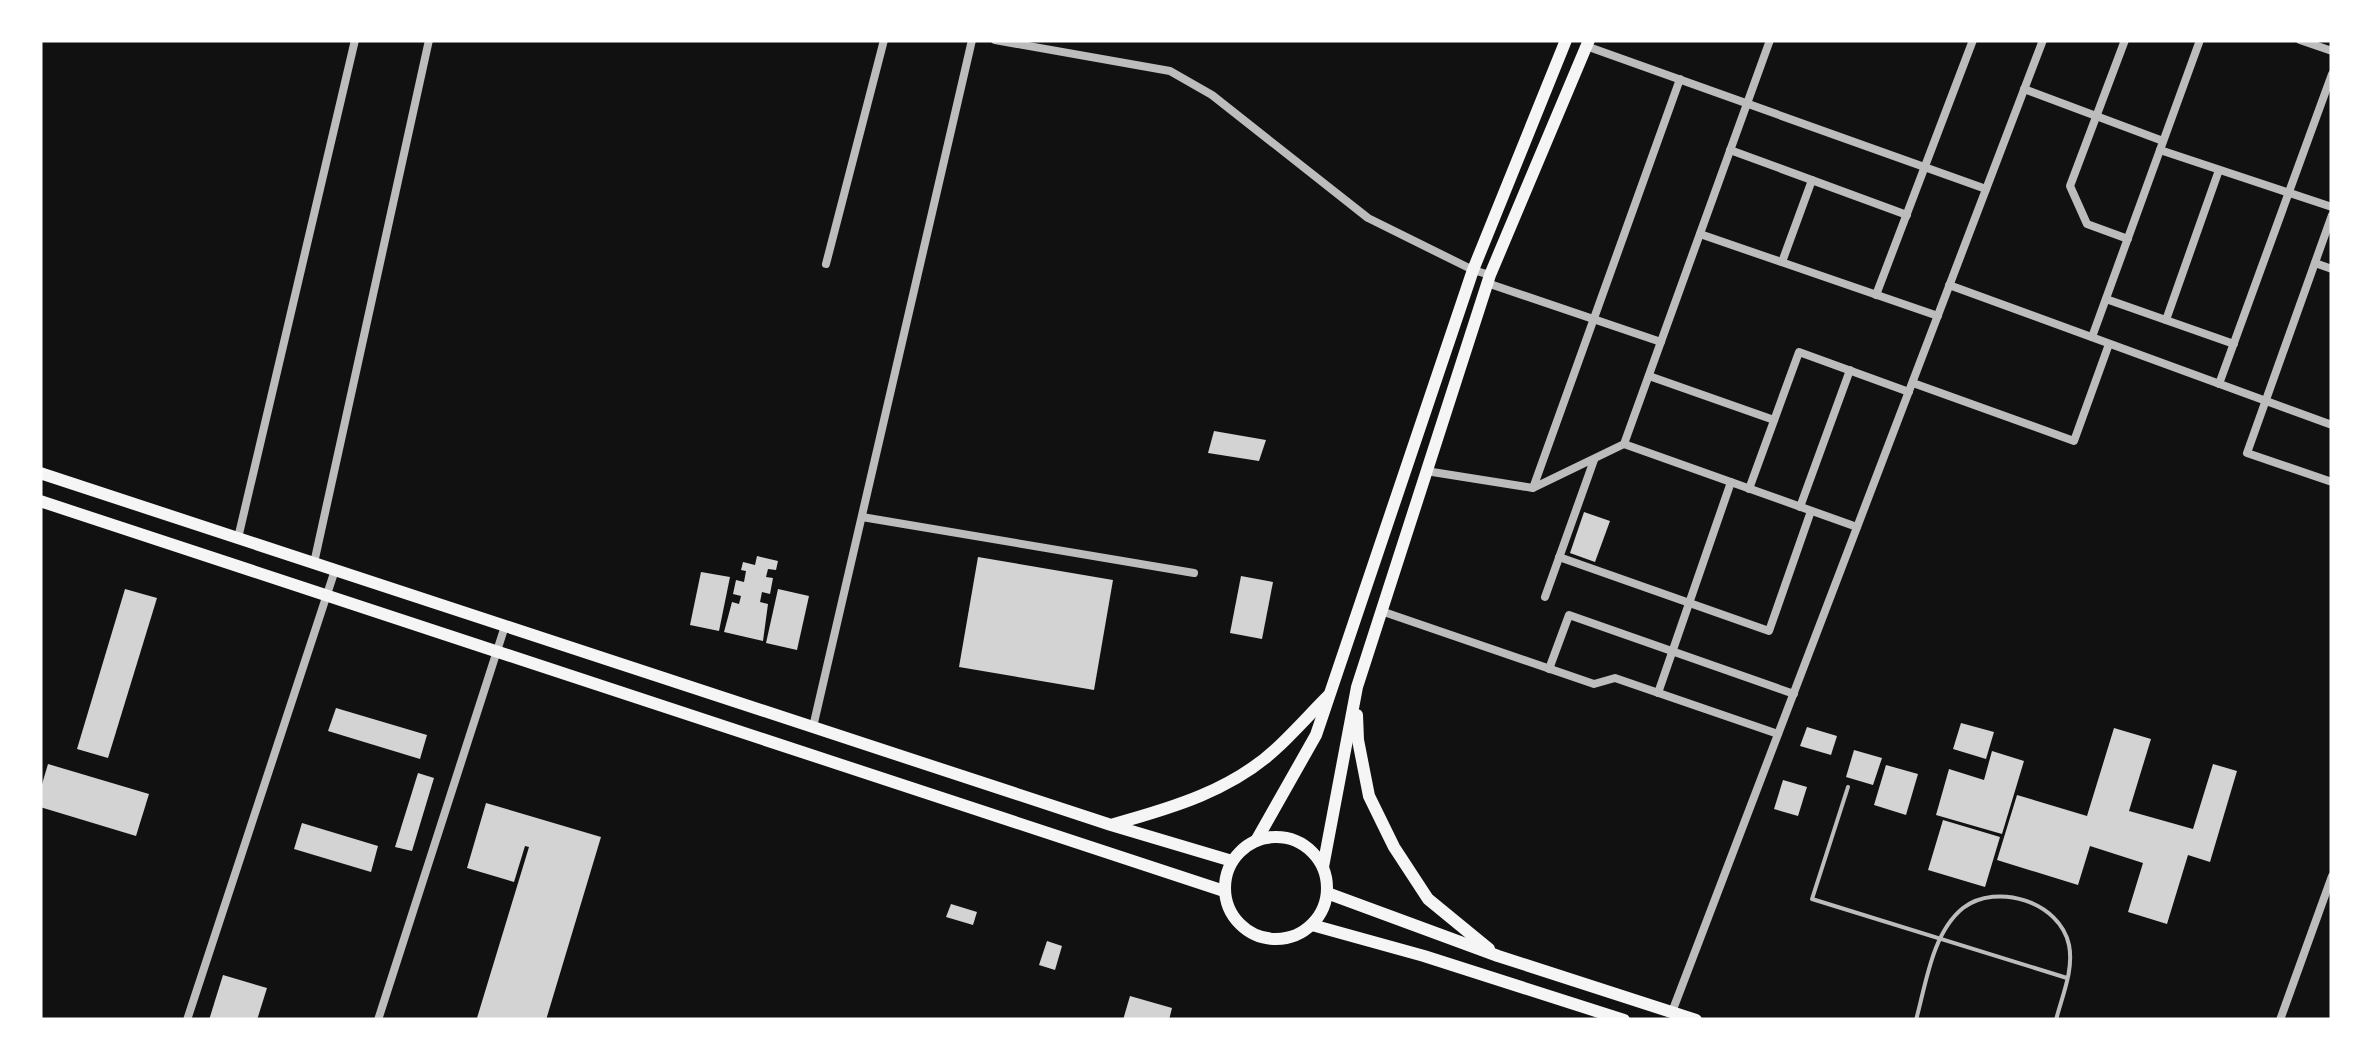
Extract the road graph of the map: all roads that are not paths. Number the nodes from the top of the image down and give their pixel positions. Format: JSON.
{"nodes":[{"id":1,"x":355,"y":40,"type":"edge"},
{"id":2,"x":429,"y":40,"type":"edge"},
{"id":3,"x":884,"y":40,"type":"edge"},
{"id":4,"x":972,"y":40,"type":"edge"},
{"id":5,"x":995,"y":40,"type":"edge"},
{"id":6,"x":1566,"y":40,"type":"edge"},
{"id":7,"x":1770,"y":40,"type":"edge"},
{"id":8,"x":1973,"y":40,"type":"edge"},
{"id":9,"x":2043,"y":40,"type":"edge"},
{"id":10,"x":2125,"y":40,"type":"edge"},
{"id":11,"x":2200,"y":40,"type":"edge"},
{"id":12,"x":2300,"y":40,"type":"edge"},
{"id":13,"x":1588,"y":43,"type":"edge"},
{"id":14,"x":2332,"y":51,"type":"edge"},
{"id":15,"x":2332,"y":74,"type":"edge"},
{"id":16,"x":1680,"y":79,"type":"junction"},
{"id":17,"x":2024,"y":90,"type":"junction"},
{"id":18,"x":1747,"y":103,"type":"junction"},
{"id":19,"x":2096,"y":116,"type":"junction"},
{"id":20,"x":2162,"y":145,"type":"junction"},
{"id":21,"x":1730,"y":150,"type":"junction"},
{"id":22,"x":1925,"y":167,"type":"junction"},
{"id":23,"x":2219,"y":170,"type":"junction"},
{"id":24,"x":1812,"y":180,"type":"junction"},
{"id":25,"x":1986,"y":188,"type":"junction"},
{"id":26,"x":2289,"y":192,"type":"junction"},
{"id":27,"x":2332,"y":207,"type":"edge"},
{"id":28,"x":1906,"y":215,"type":"junction"},
{"id":29,"x":2332,"y":215,"type":"edge"},
{"id":30,"x":1700,"y":234,"type":"junction"},
{"id":31,"x":2128,"y":238,"type":"junction"},
{"id":32,"x":1782,"y":262,"type":"junction"},
{"id":33,"x":2315,"y":263,"type":"junction"},
{"id":34,"x":826,"y":264,"type":"dead end"},
{"id":35,"x":2332,"y":269,"type":"edge"},
{"id":36,"x":1473,"y":270,"type":"junction"},
{"id":37,"x":1488,"y":279,"type":"junction"},
{"id":38,"x":1949,"y":286,"type":"junction"},
{"id":39,"x":1876,"y":294,"type":"junction"},
{"id":40,"x":2106,"y":298,"type":"junction"},
{"id":41,"x":1938,"y":316,"type":"junction"},
{"id":42,"x":1594,"y":319,"type":"junction"},
{"id":43,"x":2166,"y":320,"type":"junction"},
{"id":44,"x":2092,"y":338,"type":"junction"},
{"id":45,"x":1662,"y":342,"type":"junction"},
{"id":46,"x":2109,"y":344,"type":"junction"},
{"id":47,"x":2234,"y":344,"type":"junction"},
{"id":48,"x":1850,"y":370,"type":"junction"},
{"id":49,"x":1649,"y":376,"type":"junction"},
{"id":50,"x":2219,"y":384,"type":"junction"},
{"id":51,"x":1911,"y":387,"type":"junction"},
{"id":52,"x":2265,"y":400,"type":"junction"},
{"id":53,"x":1774,"y":420,"type":"junction"},
{"id":54,"x":2332,"y":425,"type":"edge"},
{"id":55,"x":1624,"y":444,"type":"junction"},
{"id":56,"x":1594,"y":459,"type":"junction"},
{"id":57,"x":1426,"y":471,"type":"junction"},
{"id":58,"x":40,"y":473,"type":"edge"},
{"id":59,"x":1731,"y":482,"type":"junction"},
{"id":60,"x":2332,"y":482,"type":"edge"},
{"id":61,"x":1533,"y":488,"type":"junction"},
{"id":62,"x":1749,"y":488,"type":"junction"},
{"id":63,"x":40,"y":501,"type":"edge"},
{"id":64,"x":1800,"y":507,"type":"junction"},
{"id":65,"x":1811,"y":510,"type":"junction"},
{"id":66,"x":862,"y":517,"type":"junction"},
{"id":67,"x":1858,"y":527,"type":"junction"},
{"id":68,"x":238,"y":538,"type":"junction"},
{"id":69,"x":1559,"y":557,"type":"junction"},
{"id":70,"x":314,"y":563,"type":"junction"},
{"id":71,"x":336,"y":570,"type":"junction"},
{"id":72,"x":1194,"y":573,"type":"dead end"},
{"id":73,"x":327,"y":596,"type":"junction"},
{"id":74,"x":1546,"y":597,"type":"dead end"},
{"id":75,"x":1689,"y":602,"type":"junction"},
{"id":76,"x":1381,"y":611,"type":"junction"},
{"id":77,"x":506,"y":626,"type":"junction"},
{"id":78,"x":1673,"y":651,"type":"junction"},
{"id":79,"x":497,"y":652,"type":"junction"},
{"id":80,"x":1549,"y":668,"type":"junction"},
{"id":81,"x":1356,"y":687,"type":"junction"},
{"id":82,"x":1333,"y":690,"type":"junction"},
{"id":83,"x":1658,"y":693,"type":"junction"},
{"id":84,"x":1794,"y":694,"type":"junction"},
{"id":85,"x":813,"y":727,"type":"junction"},
{"id":86,"x":1778,"y":734,"type":"junction"},
{"id":87,"x":1848,"y":788,"type":"dead end"},
{"id":88,"x":1111,"y":825,"type":"junction"},
{"id":89,"x":1256,"y":841,"type":"junction"},
{"id":90,"x":1232,"y":860,"type":"junction"},
{"id":91,"x":1322,"y":867,"type":"junction"},
{"id":92,"x":2332,"y":876,"type":"edge"},
{"id":93,"x":1224,"y":891,"type":"junction"},
{"id":94,"x":1327,"y":893,"type":"junction"},
{"id":95,"x":1312,"y":926,"type":"junction"},
{"id":96,"x":1941,"y":939,"type":"junction"},
{"id":97,"x":1498,"y":956,"type":"junction"},
{"id":98,"x":2068,"y":978,"type":"junction"},
{"id":99,"x":1672,"y":1012,"type":"junction"},
{"id":100,"x":187,"y":1020,"type":"edge"},
{"id":101,"x":378,"y":1020,"type":"edge"},
{"id":102,"x":1624,"y":1020,"type":"edge"},
{"id":103,"x":1696,"y":1020,"type":"edge"},
{"id":104,"x":1916,"y":1020,"type":"edge"},
{"id":105,"x":2056,"y":1020,"type":"edge"},
{"id":106,"x":2280,"y":1020,"type":"edge"}],
"edges":[{"from":1,"to":68,"type":"street"},
{"from":2,"to":70,"type":"street"},
{"from":3,"to":34,"type":"street"},
{"from":4,"to":66,"type":"street"},
{"from":5,"to":36,"type":"street"},
{"from":6,"to":36,"type":"main road"},
{"from":7,"to":18,"type":"street"},
{"from":8,"to":22,"type":"street"},
{"from":9,"to":17,"type":"street"},
{"from":10,"to":19,"type":"street"},
{"from":11,"to":20,"type":"street"},
{"from":12,"to":14,"type":"street"},
{"from":13,"to":16,"type":"street"},
{"from":13,"to":37,"type":"main road"},
{"from":15,"to":26,"type":"street"},
{"from":16,"to":18,"type":"street"},
{"from":16,"to":42,"type":"street"},
{"from":17,"to":19,"type":"street"},
{"from":17,"to":25,"type":"street"},
{"from":18,"to":21,"type":"street"},
{"from":18,"to":22,"type":"street"},
{"from":19,"to":20,"type":"street"},
{"from":19,"to":31,"type":"street"},
{"from":20,"to":23,"type":"street"},
{"from":20,"to":31,"type":"street"},
{"from":21,"to":24,"type":"street"},
{"from":21,"to":30,"type":"street"},
{"from":22,"to":25,"type":"street"},
{"from":22,"to":28,"type":"street"},
{"from":23,"to":26,"type":"street"},
{"from":23,"to":43,"type":"street"},
{"from":24,"to":28,"type":"street"},
{"from":24,"to":32,"type":"street"},
{"from":25,"to":38,"type":"street"},
{"from":26,"to":27,"type":"street"},
{"from":26,"to":47,"type":"street"},
{"from":28,"to":39,"type":"street"},
{"from":29,"to":33,"type":"street"},
{"from":30,"to":32,"type":"street"},
{"from":30,"to":45,"type":"street"},
{"from":31,"to":40,"type":"street"},
{"from":32,"to":39,"type":"street"},
{"from":33,"to":35,"type":"street"},
{"from":33,"to":52,"type":"street"},
{"from":36,"to":37,"type":"street"},
{"from":36,"to":82,"type":"main road"},
{"from":37,"to":42,"type":"street"},
{"from":37,"to":57,"type":"main road"},
{"from":38,"to":41,"type":"street"},
{"from":38,"to":44,"type":"street"},
{"from":39,"to":41,"type":"street"},
{"from":40,"to":43,"type":"street"},
{"from":40,"to":44,"type":"street"},
{"from":41,"to":51,"type":"street"},
{"from":42,"to":45,"type":"street"},
{"from":42,"to":61,"type":"street"},
{"from":43,"to":47,"type":"street"},
{"from":44,"to":46,"type":"street"},
{"from":45,"to":49,"type":"street"},
{"from":46,"to":50,"type":"street"},
{"from":46,"to":51,"type":"street"},
{"from":47,"to":50,"type":"street"},
{"from":48,"to":51,"type":"street"},
{"from":48,"to":53,"type":"street"},
{"from":48,"to":64,"type":"street"},
{"from":49,"to":53,"type":"street"},
{"from":49,"to":55,"type":"street"},
{"from":50,"to":52,"type":"street"},
{"from":51,"to":67,"type":"street"},
{"from":52,"to":54,"type":"street"},
{"from":52,"to":60,"type":"street"},
{"from":53,"to":62,"type":"street"},
{"from":55,"to":56,"type":"street"},
{"from":55,"to":59,"type":"street"},
{"from":56,"to":61,"type":"street"},
{"from":56,"to":69,"type":"street"},
{"from":57,"to":61,"type":"street"},
{"from":57,"to":76,"type":"main road"},
{"from":58,"to":68,"type":"main road"},
{"from":59,"to":62,"type":"street"},
{"from":59,"to":75,"type":"street"},
{"from":62,"to":64,"type":"street"},
{"from":63,"to":73,"type":"main road"},
{"from":64,"to":65,"type":"street"},
{"from":65,"to":67,"type":"street"},
{"from":65,"to":75,"type":"street"},
{"from":66,"to":72,"type":"street"},
{"from":66,"to":85,"type":"street"},
{"from":67,"to":84,"type":"street"},
{"from":68,"to":70,"type":"main road"},
{"from":69,"to":74,"type":"street"},
{"from":69,"to":75,"type":"street"},
{"from":70,"to":71,"type":"main road"},
{"from":71,"to":73,"type":"street"},
{"from":71,"to":77,"type":"main road"},
{"from":73,"to":79,"type":"main road"},
{"from":73,"to":100,"type":"street"},
{"from":75,"to":78,"type":"street"},
{"from":76,"to":80,"type":"street"},
{"from":76,"to":81,"type":"main road"},
{"from":77,"to":79,"type":"street"},
{"from":77,"to":85,"type":"main road"},
{"from":78,"to":80,"type":"street"},
{"from":78,"to":83,"type":"street"},
{"from":78,"to":84,"type":"street"},
{"from":79,"to":93,"type":"main road"},
{"from":79,"to":101,"type":"street"},
{"from":80,"to":83,"type":"street"},
{"from":81,"to":91,"type":"main road"},
{"from":81,"to":97,"type":"main road"},
{"from":82,"to":88,"type":"main road"},
{"from":82,"to":89,"type":"main road"},
{"from":83,"to":86,"type":"street"},
{"from":84,"to":86,"type":"street"},
{"from":85,"to":88,"type":"main road"},
{"from":86,"to":99,"type":"street"},
{"from":87,"to":96,"type":"lane"},
{"from":88,"to":90,"type":"main road"},
{"from":89,"to":90,"type":"main road"},
{"from":89,"to":91,"type":"main road"},
{"from":90,"to":93,"type":"main road"},
{"from":91,"to":94,"type":"main road"},
{"from":92,"to":106,"type":"street"},
{"from":93,"to":95,"type":"main road"},
{"from":94,"to":95,"type":"main road"},
{"from":94,"to":97,"type":"main road"},
{"from":95,"to":102,"type":"main road"},
{"from":96,"to":98,"type":"lane"},
{"from":96,"to":98,"type":"lane"},
{"from":96,"to":104,"type":"lane"},
{"from":97,"to":99,"type":"main road"},
{"from":98,"to":105,"type":"lane"},
{"from":99,"to":103,"type":"main road"}]}
